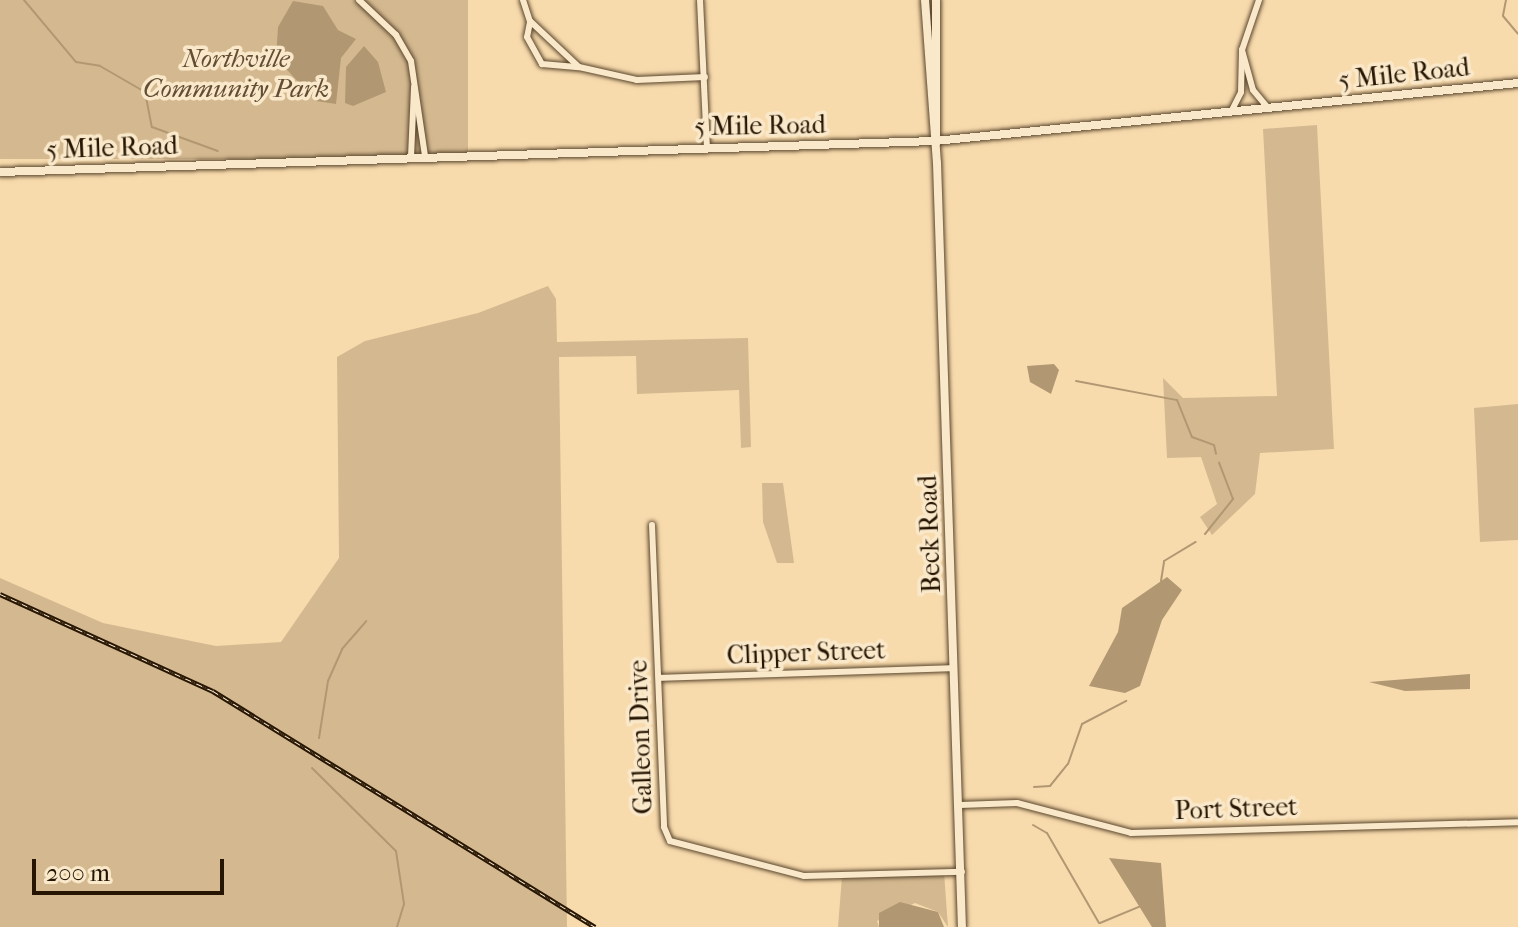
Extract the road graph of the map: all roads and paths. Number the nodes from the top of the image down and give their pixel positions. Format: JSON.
{"nodes":[{"id":1,"x":359,"y":0,"type":"edge"},
{"id":2,"x":523,"y":0,"type":"edge"},
{"id":3,"x":700,"y":0,"type":"edge"},
{"id":4,"x":925,"y":0,"type":"edge"},
{"id":5,"x":936,"y":0,"type":"edge"},
{"id":6,"x":1259,"y":0,"type":"edge"},
{"id":7,"x":530,"y":21,"type":"junction"},
{"id":8,"x":1242,"y":50,"type":"junction"},
{"id":9,"x":579,"y":67,"type":"junction"},
{"id":10,"x":705,"y":77,"type":"junction"},
{"id":11,"x":1518,"y":83,"type":"edge"},
{"id":12,"x":415,"y":84,"type":"junction"},
{"id":13,"x":1268,"y":108,"type":"junction"},
{"id":14,"x":1231,"y":112,"type":"junction"},
{"id":15,"x":935,"y":141,"type":"junction"},
{"id":16,"x":707,"y":146,"type":"junction"},
{"id":17,"x":425,"y":156,"type":"junction"},
{"id":18,"x":411,"y":157,"type":"junction"},
{"id":19,"x":0,"y":172,"type":"edge"},
{"id":20,"x":652,"y":525,"type":"dead end"},
{"id":21,"x":954,"y":668,"type":"junction"},
{"id":22,"x":659,"y":678,"type":"junction"},
{"id":23,"x":960,"y":805,"type":"junction"},
{"id":24,"x":1518,"y":822,"type":"edge"},
{"id":25,"x":962,"y":872,"type":"junction"},
{"id":26,"x":962,"y":927,"type":"edge"}],
"edges":[{"from":1,"to":12,"type":"street"},
{"from":2,"to":7,"type":"street"},
{"from":3,"to":10,"type":"street"},
{"from":4,"to":15,"type":"street","name":"Beck Road"},
{"from":5,"to":15,"type":"street","name":"Beck Road"},
{"from":6,"to":8,"type":"street"},
{"from":7,"to":9,"type":"street"},
{"from":7,"to":9,"type":"street"},
{"from":8,"to":13,"type":"street"},
{"from":8,"to":14,"type":"street"},
{"from":9,"to":10,"type":"street"},
{"from":10,"to":16,"type":"street"},
{"from":11,"to":13,"type":"street","name":"5 Mile Road"},
{"from":12,"to":17,"type":"street"},
{"from":12,"to":18,"type":"street"},
{"from":13,"to":14,"type":"street","name":"5 Mile Road"},
{"from":14,"to":15,"type":"street","name":"5 Mile Road"},
{"from":15,"to":16,"type":"street","name":"5 Mile Road"},
{"from":15,"to":21,"type":"street","name":"Beck Road"},
{"from":16,"to":17,"type":"street","name":"5 Mile Road"},
{"from":17,"to":18,"type":"street","name":"5 Mile Road"},
{"from":18,"to":19,"type":"street","name":"5 Mile Road"},
{"from":20,"to":22,"type":"street","name":"Galleon Drive"},
{"from":21,"to":22,"type":"street","name":"Clipper Street"},
{"from":21,"to":23,"type":"street","name":"Beck Road"},
{"from":22,"to":25,"type":"street","name":"Galleon Drive"},
{"from":23,"to":24,"type":"street","name":"Port Street"},
{"from":23,"to":25,"type":"street","name":"Beck Road"},
{"from":25,"to":26,"type":"street","name":"Beck Road"}]}
